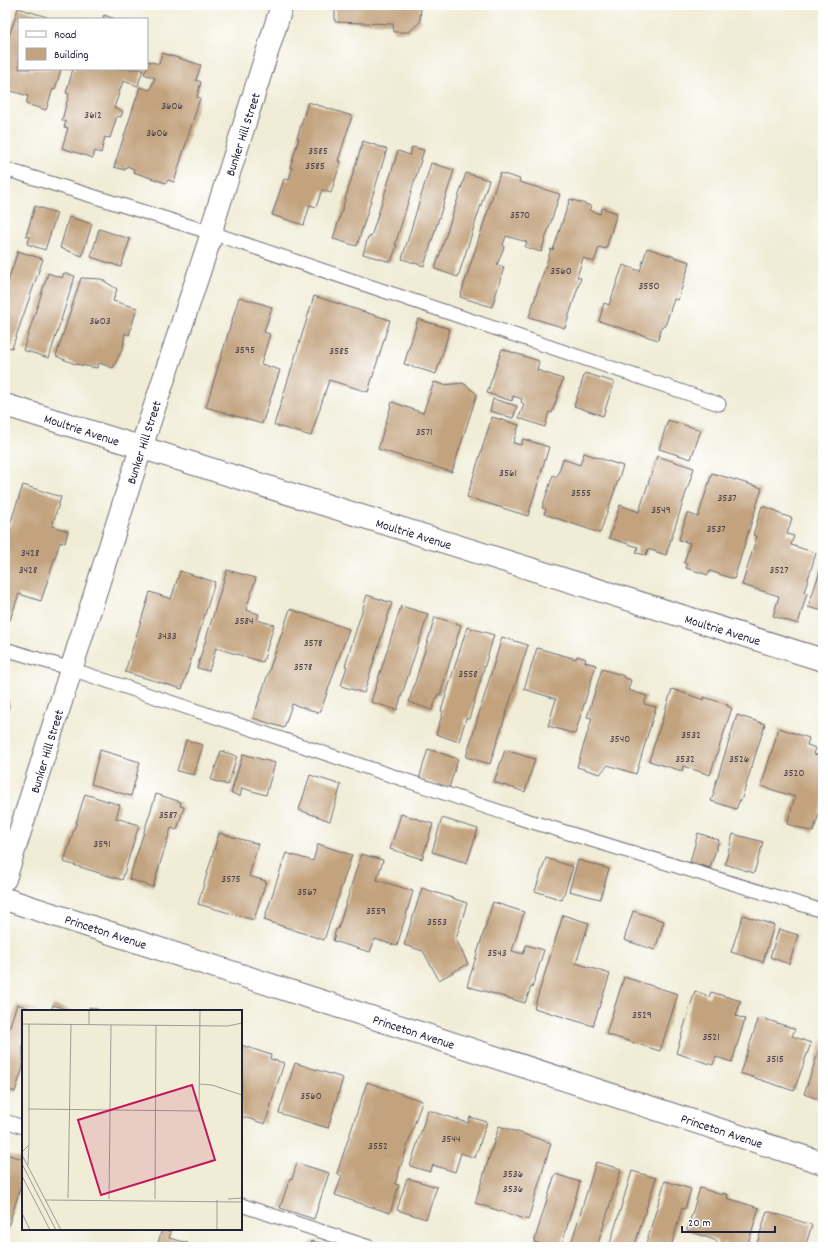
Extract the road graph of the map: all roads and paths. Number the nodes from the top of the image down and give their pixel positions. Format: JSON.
{"nodes":[{"id":1,"x":282,"y":5,"type":"edge"},
{"id":2,"x":5,"y":169,"type":"edge"},
{"id":3,"x":212,"y":233,"type":"junction"},
{"id":4,"x":719,"y":404,"type":"dead end"},
{"id":5,"x":5,"y":405,"type":"edge"},
{"id":6,"x":141,"y":448,"type":"junction"},
{"id":7,"x":5,"y":648,"type":"edge"},
{"id":8,"x":823,"y":660,"type":"edge"},
{"id":9,"x":71,"y":669,"type":"junction"},
{"id":10,"x":5,"y":880,"type":"edge"},
{"id":11,"x":5,"y":899,"type":"edge"},
{"id":12,"x":823,"y":911,"type":"edge"},
{"id":13,"x":5,"y":1121,"type":"edge"},
{"id":14,"x":22,"y":1127,"type":"edge"},
{"id":15,"x":823,"y":1163,"type":"edge"},
{"id":16,"x":242,"y":1205,"type":"edge"},
{"id":17,"x":369,"y":1247,"type":"edge"}],
"edges":[{"from":1,"to":3,"type":"street","name":"Bunker Hill Street"},
{"from":2,"to":3,"type":"lane"},
{"from":3,"to":4,"type":"lane"},
{"from":3,"to":6,"type":"street","name":"Bunker Hill Street"},
{"from":5,"to":6,"type":"street","name":"Moultrie Avenue"},
{"from":6,"to":8,"type":"street","name":"Moultrie Avenue"},
{"from":6,"to":9,"type":"street","name":"Bunker Hill Street"},
{"from":7,"to":9,"type":"lane"},
{"from":9,"to":10,"type":"street","name":"Bunker Hill Street"},
{"from":9,"to":12,"type":"lane"},
{"from":11,"to":15,"type":"street","name":"Princeton Avenue"},
{"from":13,"to":14,"type":"lane"},
{"from":16,"to":17,"type":"lane"}]}
